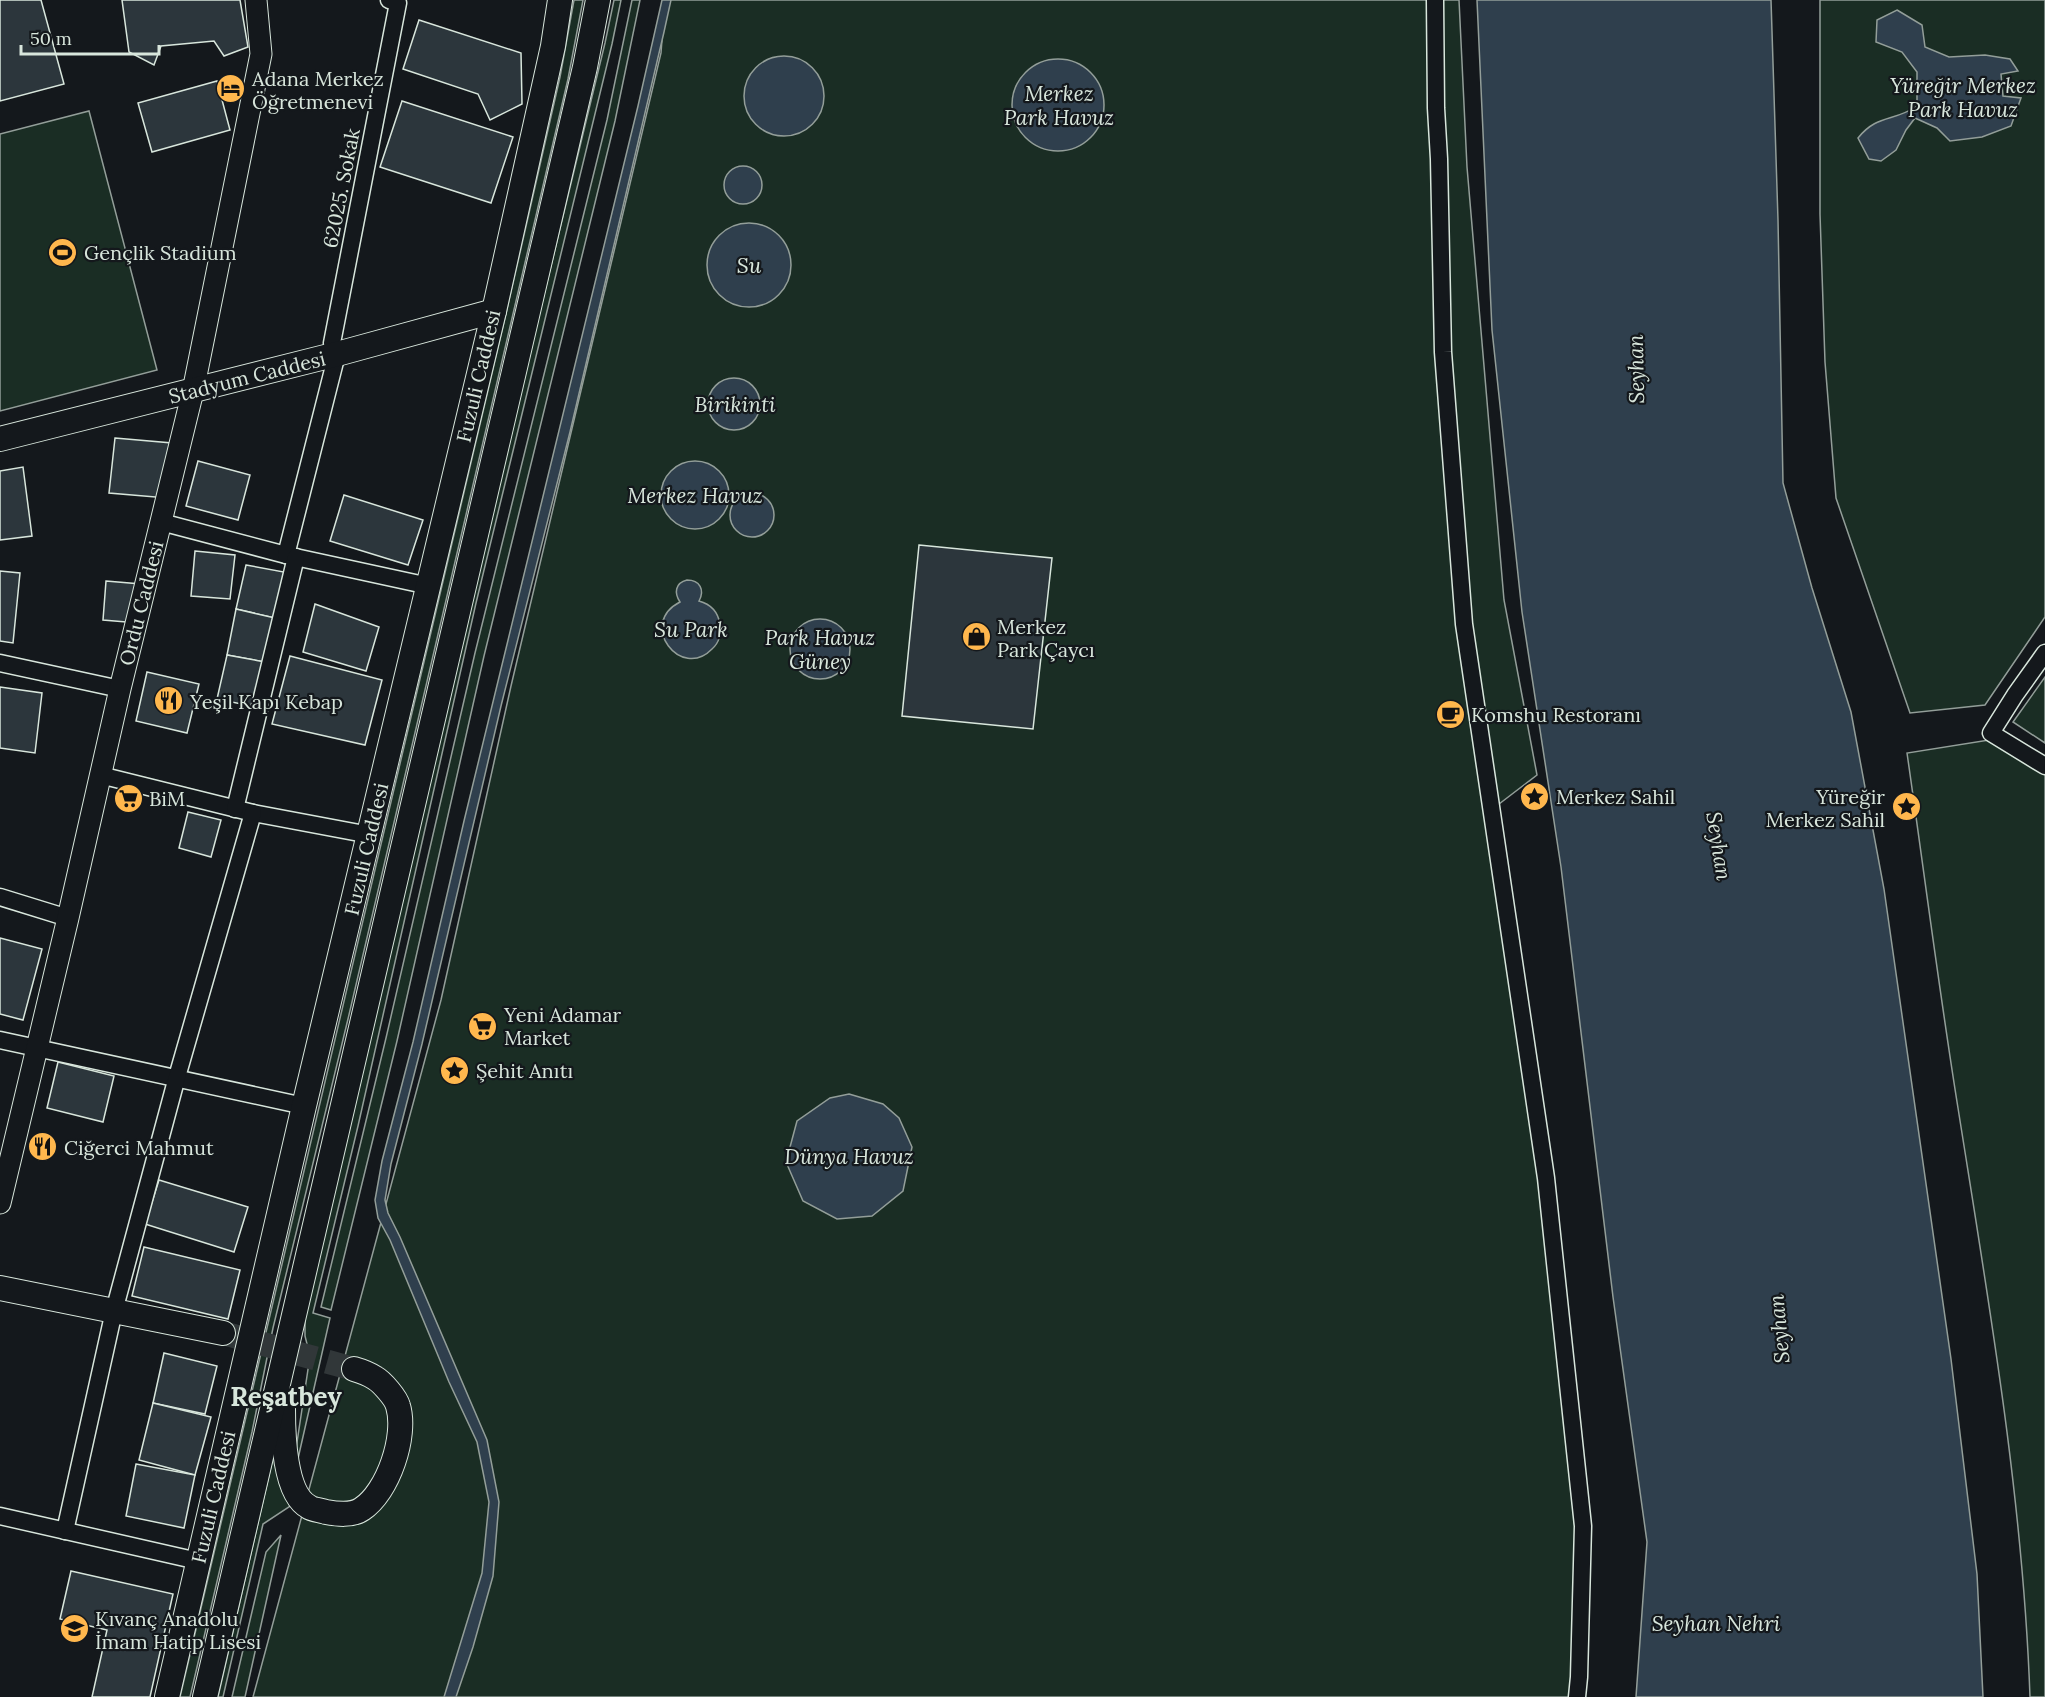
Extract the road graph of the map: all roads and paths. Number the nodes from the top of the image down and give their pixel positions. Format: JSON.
{"nodes":[{"id":1,"x":256,"y":0,"type":"edge"},
{"id":2,"x":389,"y":0,"type":"edge"},
{"id":3,"x":560,"y":0,"type":"edge"},
{"id":4,"x":598,"y":0,"type":"edge"},
{"id":5,"x":1434,"y":0,"type":"edge"},
{"id":6,"x":494,"y":311,"type":"junction"},
{"id":7,"x":337,"y":354,"type":"junction"},
{"id":8,"x":193,"y":391,"type":"junction"},
{"id":9,"x":0,"y":439,"type":"edge"},
{"id":10,"x":161,"y":522,"type":"junction"},
{"id":11,"x":291,"y":556,"type":"junction"},
{"id":12,"x":429,"y":586,"type":"junction"},
{"id":13,"x":2045,"y":653,"type":"edge"},
{"id":14,"x":0,"y":663,"type":"edge"},
{"id":15,"x":120,"y":688,"type":"junction"},
{"id":16,"x":2045,"y":766,"type":"edge"},
{"id":17,"x":100,"y":775,"type":"junction"},
{"id":18,"x":235,"y":808,"type":"junction"},
{"id":19,"x":253,"y":813,"type":"junction"},
{"id":20,"x":370,"y":835,"type":"junction"},
{"id":21,"x":0,"y":897,"type":"edge"},
{"id":22,"x":68,"y":918,"type":"junction"},
{"id":23,"x":0,"y":1040,"type":"edge"},
{"id":24,"x":38,"y":1049,"type":"junction"},
{"id":25,"x":177,"y":1077,"type":"junction"},
{"id":26,"x":304,"y":1106,"type":"junction"},
{"id":27,"x":5,"y":1161,"type":"edge"},
{"id":28,"x":0,"y":1203,"type":"edge"},
{"id":29,"x":0,"y":1288,"type":"edge"},
{"id":30,"x":122,"y":1312,"type":"junction"},
{"id":31,"x":223,"y":1333,"type":"tunnel mouth"},
{"id":32,"x":244,"y":1362,"type":"junction"},
{"id":33,"x":354,"y":1369,"type":"tunnel mouth"},
{"id":34,"x":282,"y":1372,"type":"junction"},
{"id":35,"x":0,"y":1516,"type":"edge"},
{"id":36,"x":65,"y":1531,"type":"junction"},
{"id":37,"x":198,"y":1561,"type":"junction"},
{"id":38,"x":167,"y":1697,"type":"edge"},
{"id":39,"x":206,"y":1697,"type":"edge"},
{"id":40,"x":1577,"y":1697,"type":"edge"}],
"edges":[{"from":1,"to":8,"type":"street","name":"Ordu Caddesi"},
{"from":2,"to":7,"type":"street","name":"62025. Sokak"},
{"from":3,"to":6,"type":"main road","name":"Fuzuli Caddesi"},
{"from":4,"to":34,"type":"main road","name":"Fuzuli Caddesi"},
{"from":5,"to":40,"type":"street"},
{"from":6,"to":7,"type":"main road","name":"Stadyum Caddesi"},
{"from":6,"to":12,"type":"main road","name":"Fuzuli Caddesi"},
{"from":7,"to":8,"type":"main road","name":"Stadyum Caddesi"},
{"from":7,"to":11,"type":"street"},
{"from":8,"to":9,"type":"main road","name":"Stadyum Caddesi"},
{"from":8,"to":10,"type":"street","name":"Ordu Caddesi"},
{"from":10,"to":11,"type":"street"},
{"from":10,"to":15,"type":"street","name":"Ordu Caddesi"},
{"from":11,"to":12,"type":"street"},
{"from":11,"to":18,"type":"street"},
{"from":12,"to":20,"type":"main road","name":"Fuzuli Caddesi"},
{"from":13,"to":16,"type":"street"},
{"from":14,"to":15,"type":"street"},
{"from":15,"to":17,"type":"street","name":"Ordu Caddesi"},
{"from":17,"to":18,"type":"street"},
{"from":17,"to":22,"type":"street","name":"Ordu Caddesi"},
{"from":18,"to":19,"type":"street"},
{"from":19,"to":20,"type":"street"},
{"from":19,"to":25,"type":"street"},
{"from":20,"to":26,"type":"main road","name":"Fuzuli Caddesi"},
{"from":21,"to":22,"type":"street"},
{"from":22,"to":24,"type":"street","name":"Ordu Caddesi"},
{"from":23,"to":24,"type":"street"},
{"from":24,"to":25,"type":"street"},
{"from":24,"to":27,"type":"street","name":"Ordu Caddesi"},
{"from":25,"to":26,"type":"street"},
{"from":25,"to":30,"type":"street"},
{"from":26,"to":32,"type":"main road","name":"Fuzuli Caddesi"},
{"from":27,"to":28,"type":"street","name":"Ordu Caddesi"},
{"from":29,"to":30,"type":"main road"},
{"from":30,"to":31,"type":"main road"},
{"from":30,"to":32,"type":"main road"},
{"from":30,"to":36,"type":"street"},
{"from":32,"to":37,"type":"main road","name":"Fuzuli Caddesi"},
{"from":33,"to":34,"type":"main road"},
{"from":34,"to":39,"type":"main road","name":"Fuzuli Caddesi"},
{"from":35,"to":36,"type":"street"},
{"from":36,"to":37,"type":"street"},
{"from":37,"to":38,"type":"main road","name":"Fuzuli Caddesi"}]}
